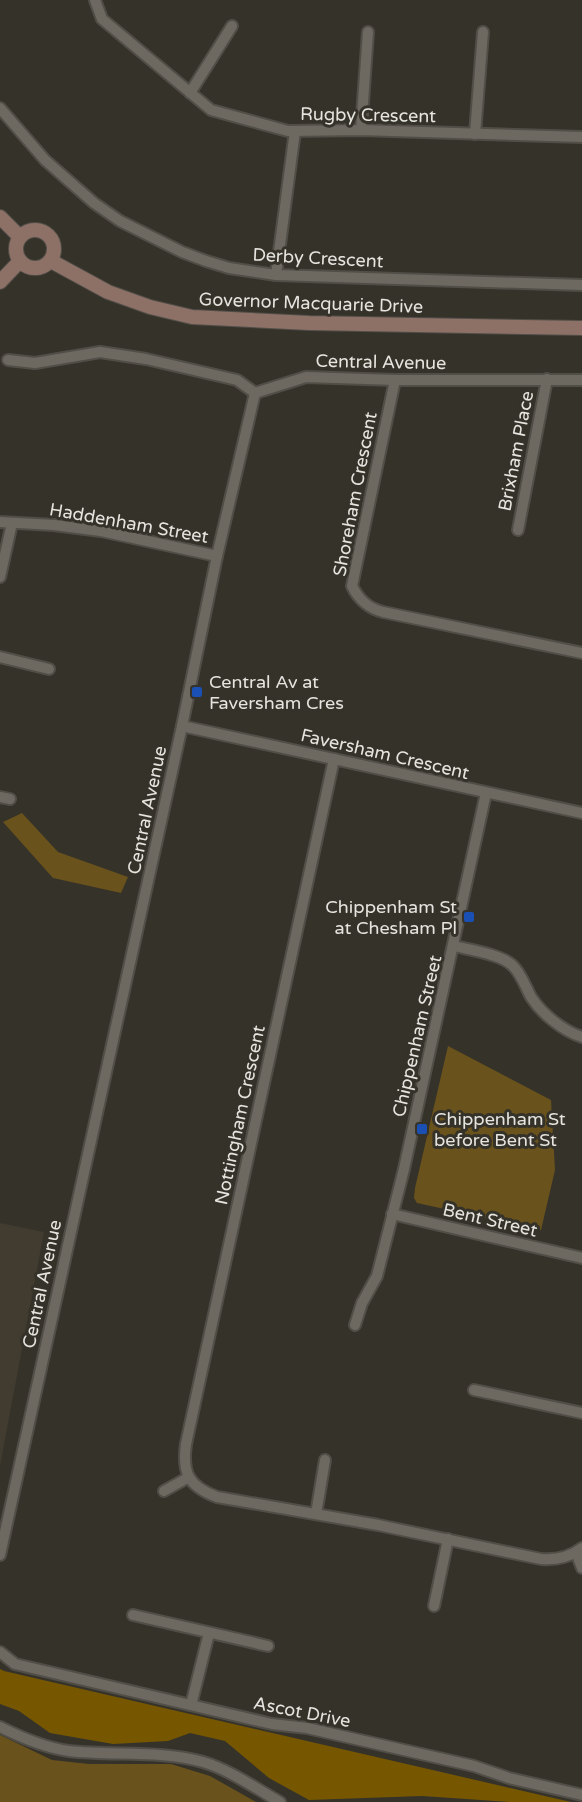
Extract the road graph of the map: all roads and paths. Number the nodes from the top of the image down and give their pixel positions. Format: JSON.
{"nodes":[{"id":1,"x":95,"y":0,"type":"edge"},
{"id":2,"x":232,"y":26,"type":"dead end"},
{"id":3,"x":368,"y":32,"type":"dead end"},
{"id":4,"x":483,"y":32,"type":"dead end"},
{"id":5,"x":190,"y":93,"type":"junction"},
{"id":6,"x":0,"y":108,"type":"edge"},
{"id":7,"x":361,"y":130,"type":"junction"},
{"id":8,"x":295,"y":132,"type":"junction"},
{"id":9,"x":475,"y":134,"type":"junction"},
{"id":10,"x":582,"y":137,"type":"edge"},
{"id":11,"x":0,"y":217,"type":"edge"},
{"id":12,"x":20,"y":237,"type":"junction"},
{"id":13,"x":20,"y":261,"type":"junction"},
{"id":14,"x":51,"y":261,"type":"junction"},
{"id":15,"x":276,"y":275,"type":"junction"},
{"id":16,"x":0,"y":282,"type":"edge"},
{"id":17,"x":582,"y":285,"type":"edge"},
{"id":18,"x":582,"y":327,"type":"edge"},
{"id":19,"x":8,"y":360,"type":"dead end"},
{"id":20,"x":394,"y":380,"type":"junction"},
{"id":21,"x":547,"y":380,"type":"junction"},
{"id":22,"x":582,"y":380,"type":"edge"},
{"id":23,"x":255,"y":393,"type":"junction"},
{"id":24,"x":0,"y":522,"type":"edge"},
{"id":25,"x":12,"y":523,"type":"junction"},
{"id":26,"x":518,"y":530,"type":"dead end"},
{"id":27,"x":217,"y":556,"type":"junction"},
{"id":28,"x":0,"y":577,"type":"edge"},
{"id":29,"x":582,"y":652,"type":"edge"},
{"id":30,"x":0,"y":657,"type":"edge"},
{"id":31,"x":49,"y":669,"type":"dead end"},
{"id":32,"x":182,"y":726,"type":"junction"},
{"id":33,"x":334,"y":759,"type":"junction"},
{"id":34,"x":486,"y":793,"type":"junction"},
{"id":35,"x":582,"y":813,"type":"edge"},
{"id":36,"x":454,"y":946,"type":"junction"},
{"id":37,"x":582,"y":1037,"type":"edge"},
{"id":38,"x":392,"y":1214,"type":"junction"},
{"id":39,"x":582,"y":1258,"type":"edge"},
{"id":40,"x":355,"y":1325,"type":"dead end"},
{"id":41,"x":474,"y":1390,"type":"dead end"},
{"id":42,"x":582,"y":1413,"type":"edge"},
{"id":43,"x":325,"y":1460,"type":"dead end"},
{"id":44,"x":189,"y":1478,"type":"junction"},
{"id":45,"x":165,"y":1491,"type":"dead end"},
{"id":46,"x":316,"y":1514,"type":"junction"},
{"id":47,"x":448,"y":1539,"type":"junction"},
{"id":48,"x":579,"y":1550,"type":"edge"},
{"id":49,"x":0,"y":1555,"type":"edge"},
{"id":50,"x":582,"y":1568,"type":"edge"},
{"id":51,"x":434,"y":1606,"type":"dead end"},
{"id":52,"x":133,"y":1615,"type":"dead end"},
{"id":53,"x":209,"y":1633,"type":"junction"},
{"id":54,"x":268,"y":1646,"type":"dead end"},
{"id":55,"x":0,"y":1652,"type":"edge"},
{"id":56,"x":191,"y":1705,"type":"junction"},
{"id":57,"x":0,"y":1727,"type":"edge"},
{"id":58,"x":582,"y":1795,"type":"edge"},
{"id":59,"x":280,"y":1802,"type":"edge"}],
"edges":[{"from":1,"to":5,"type":"street","name":"Rugby Crescent"},
{"from":2,"to":5,"type":"street"},
{"from":3,"to":7,"type":"street"},
{"from":4,"to":9,"type":"street"},
{"from":5,"to":8,"type":"street","name":"Rugby Crescent"},
{"from":6,"to":15,"type":"street","name":"Derby Crescent"},
{"from":7,"to":8,"type":"street","name":"Rugby Crescent"},
{"from":7,"to":9,"type":"street","name":"Rugby Crescent"},
{"from":8,"to":15,"type":"street"},
{"from":9,"to":10,"type":"street","name":"Rugby Crescent"},
{"from":11,"to":12,"type":"main road"},
{"from":12,"to":13,"type":"main road"},
{"from":12,"to":14,"type":"main road"},
{"from":13,"to":14,"type":"main road"},
{"from":13,"to":16,"type":"main road"},
{"from":14,"to":18,"type":"main road","name":"Governor Macquarie Drive"},
{"from":15,"to":17,"type":"street","name":"Derby Crescent"},
{"from":19,"to":23,"type":"street"},
{"from":20,"to":21,"type":"street","name":"Central Avenue"},
{"from":20,"to":23,"type":"street","name":"Central Avenue"},
{"from":20,"to":29,"type":"street","name":"Shoreham Crescent"},
{"from":21,"to":22,"type":"street","name":"Central Avenue"},
{"from":21,"to":26,"type":"street","name":"Brixham Place"},
{"from":23,"to":27,"type":"street","name":"Central Avenue"},
{"from":24,"to":25,"type":"street","name":"Haddenham Street"},
{"from":25,"to":27,"type":"street","name":"Haddenham Street"},
{"from":25,"to":28,"type":"street"},
{"from":27,"to":32,"type":"street","name":"Central Avenue"},
{"from":30,"to":31,"type":"street"},
{"from":32,"to":33,"type":"street","name":"Faversham Crescent"},
{"from":32,"to":49,"type":"street","name":"Central Avenue"},
{"from":33,"to":34,"type":"street","name":"Faversham Crescent"},
{"from":33,"to":44,"type":"street","name":"Nottingham Crescent"},
{"from":34,"to":35,"type":"street","name":"Faversham Crescent"},
{"from":34,"to":36,"type":"street","name":"Chippenham Street"},
{"from":36,"to":37,"type":"street"},
{"from":36,"to":38,"type":"street","name":"Chippenham Street"},
{"from":38,"to":39,"type":"street","name":"Bent Street"},
{"from":38,"to":40,"type":"street","name":"Chippenham Street"},
{"from":41,"to":42,"type":"street"},
{"from":43,"to":46,"type":"street"},
{"from":44,"to":45,"type":"street"},
{"from":44,"to":46,"type":"street"},
{"from":46,"to":47,"type":"street"},
{"from":47,"to":48,"type":"street"},
{"from":47,"to":51,"type":"street"},
{"from":48,"to":50,"type":"street"},
{"from":52,"to":53,"type":"street"},
{"from":53,"to":54,"type":"street"},
{"from":53,"to":56,"type":"street"},
{"from":55,"to":56,"type":"street","name":"Ascot Drive"},
{"from":56,"to":58,"type":"street","name":"Ascot Drive"},
{"from":57,"to":59,"type":"street"}]}
